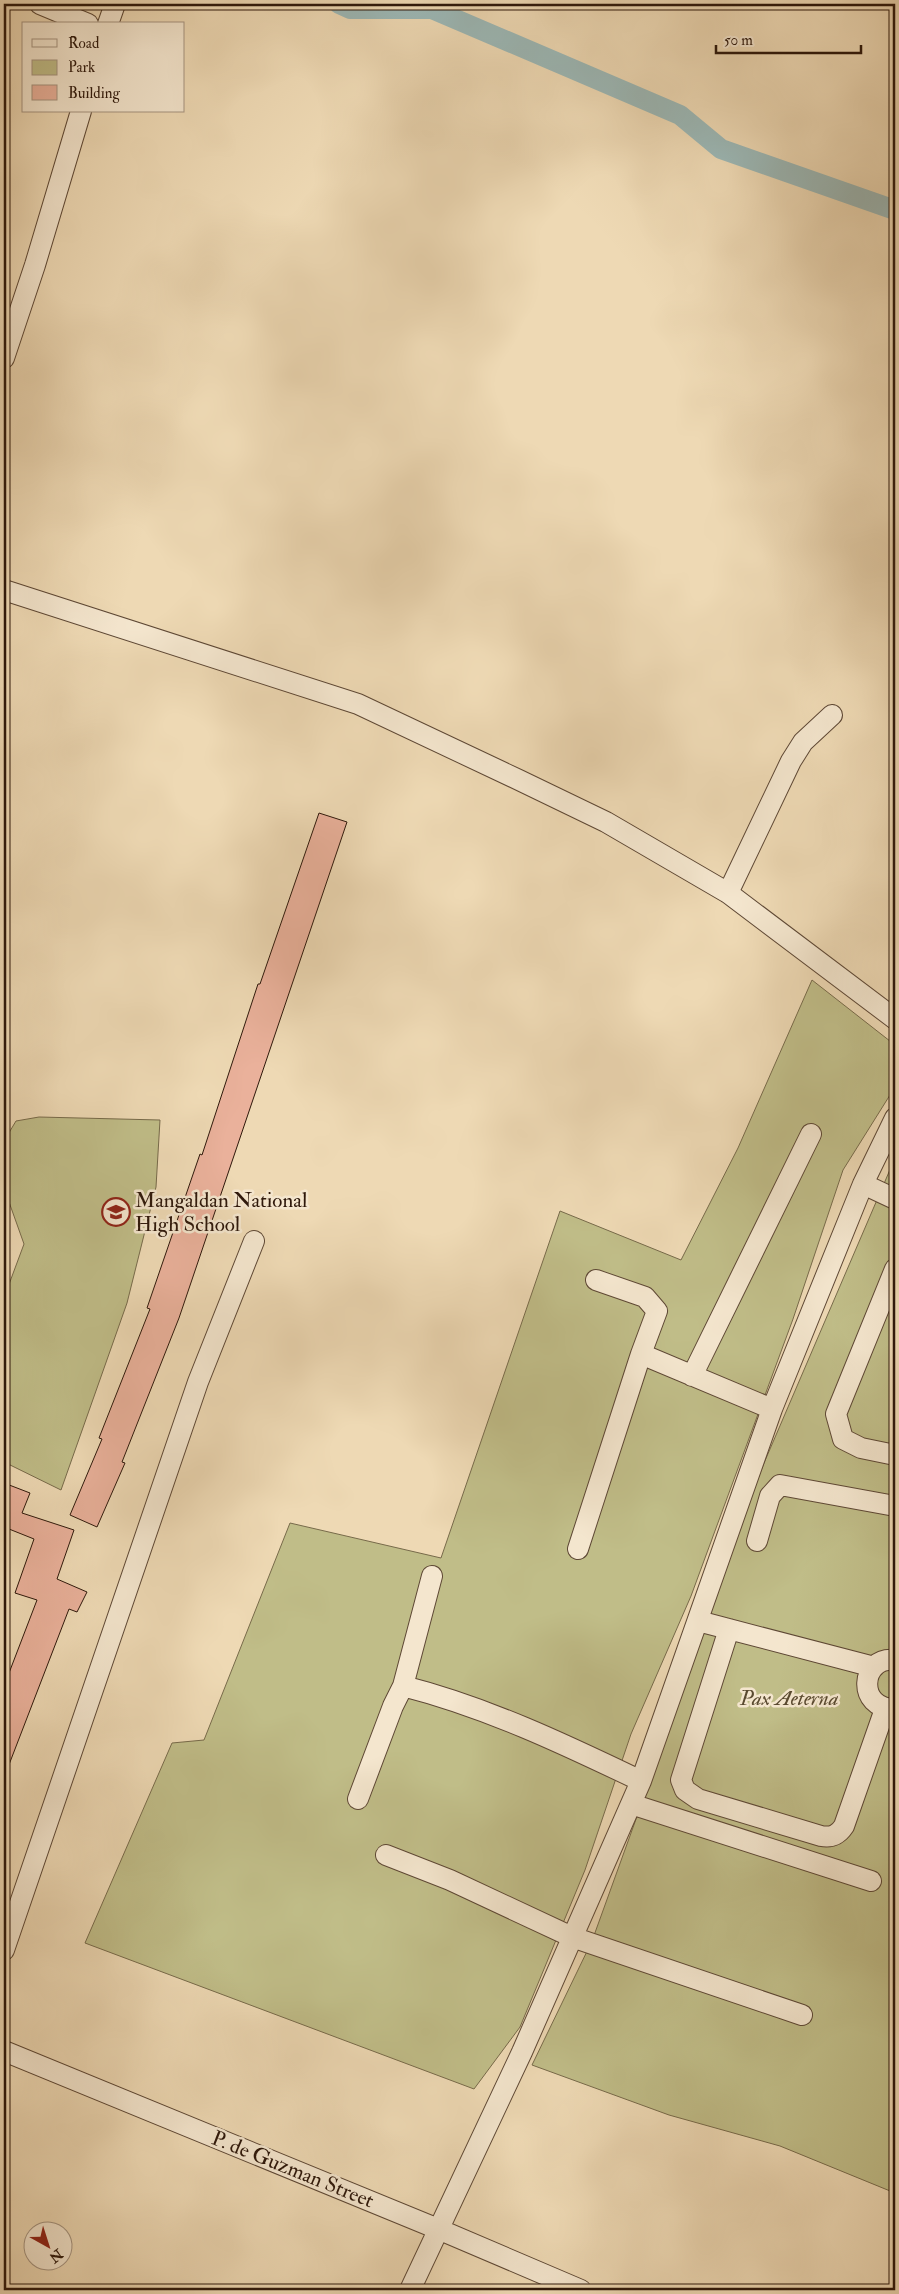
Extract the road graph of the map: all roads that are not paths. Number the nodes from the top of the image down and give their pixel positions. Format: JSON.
{"nodes":[{"id":1,"x":40,"y":4,"type":"edge"},
{"id":2,"x":115,"y":4,"type":"edge"},
{"id":3,"x":83,"y":22,"type":"edge"},
{"id":4,"x":109,"y":22,"type":"edge"},
{"id":5,"x":81,"y":112,"type":"edge"},
{"id":6,"x":4,"y":358,"type":"edge"},
{"id":7,"x":4,"y":590,"type":"edge"},
{"id":8,"x":832,"y":715,"type":"dead end"},
{"id":9,"x":728,"y":893,"type":"junction"},
{"id":10,"x":895,"y":1019,"type":"edge"},
{"id":11,"x":895,"y":1118,"type":"edge"},
{"id":12,"x":811,"y":1134,"type":"dead end"},
{"id":13,"x":863,"y":1184,"type":"junction"},
{"id":14,"x":895,"y":1199,"type":"edge"},
{"id":15,"x":254,"y":1241,"type":"dead end"},
{"id":16,"x":895,"y":1269,"type":"edge"},
{"id":17,"x":596,"y":1280,"type":"dead end"},
{"id":18,"x":641,"y":1354,"type":"junction"},
{"id":19,"x":692,"y":1376,"type":"junction"},
{"id":20,"x":772,"y":1409,"type":"junction"},
{"id":21,"x":895,"y":1455,"type":"edge"},
{"id":22,"x":895,"y":1506,"type":"edge"},
{"id":23,"x":758,"y":1541,"type":"dead end"},
{"id":24,"x":578,"y":1550,"type":"dead end"},
{"id":25,"x":432,"y":1576,"type":"dead end"},
{"id":26,"x":698,"y":1620,"type":"junction"},
{"id":27,"x":729,"y":1629,"type":"junction"},
{"id":28,"x":895,"y":1660,"type":"edge"},
{"id":29,"x":874,"y":1667,"type":"junction"},
{"id":30,"x":403,"y":1686,"type":"junction"},
{"id":31,"x":890,"y":1709,"type":"edge"},
{"id":32,"x":641,"y":1781,"type":"junction"},
{"id":33,"x":358,"y":1799,"type":"dead end"},
{"id":34,"x":631,"y":1804,"type":"junction"},
{"id":35,"x":386,"y":1855,"type":"dead end"},
{"id":36,"x":871,"y":1881,"type":"dead end"},
{"id":37,"x":572,"y":1937,"type":"junction"},
{"id":38,"x":4,"y":1950,"type":"edge"},
{"id":39,"x":802,"y":2015,"type":"dead end"},
{"id":40,"x":4,"y":2052,"type":"edge"},
{"id":41,"x":438,"y":2229,"type":"junction"},
{"id":42,"x":410,"y":2290,"type":"edge"},
{"id":43,"x":581,"y":2290,"type":"edge"}],
"edges":[{"from":1,"to":3,"type":"street"},
{"from":2,"to":4,"type":"street"},
{"from":5,"to":6,"type":"street"},
{"from":7,"to":9,"type":"street"},
{"from":8,"to":9,"type":"street"},
{"from":9,"to":10,"type":"street"},
{"from":11,"to":13,"type":"street"},
{"from":12,"to":19,"type":"street"},
{"from":13,"to":14,"type":"street"},
{"from":13,"to":20,"type":"street"},
{"from":15,"to":38,"type":"street"},
{"from":16,"to":21,"type":"street"},
{"from":17,"to":18,"type":"street"},
{"from":18,"to":19,"type":"street"},
{"from":18,"to":24,"type":"street"},
{"from":19,"to":20,"type":"street"},
{"from":20,"to":26,"type":"street"},
{"from":22,"to":23,"type":"street"},
{"from":25,"to":30,"type":"street"},
{"from":26,"to":27,"type":"street"},
{"from":26,"to":32,"type":"street"},
{"from":27,"to":29,"type":"street"},
{"from":27,"to":31,"type":"street"},
{"from":28,"to":29,"type":"street"},
{"from":29,"to":31,"type":"street"},
{"from":30,"to":32,"type":"street"},
{"from":30,"to":33,"type":"street"},
{"from":32,"to":34,"type":"street"},
{"from":34,"to":36,"type":"street"},
{"from":34,"to":37,"type":"street"},
{"from":35,"to":37,"type":"street"},
{"from":37,"to":39,"type":"street"},
{"from":37,"to":41,"type":"street"},
{"from":40,"to":41,"type":"street","name":"P. de Guzman Street"},
{"from":41,"to":42,"type":"street"},
{"from":41,"to":43,"type":"street","name":"P. de Guzman Street"}]}
